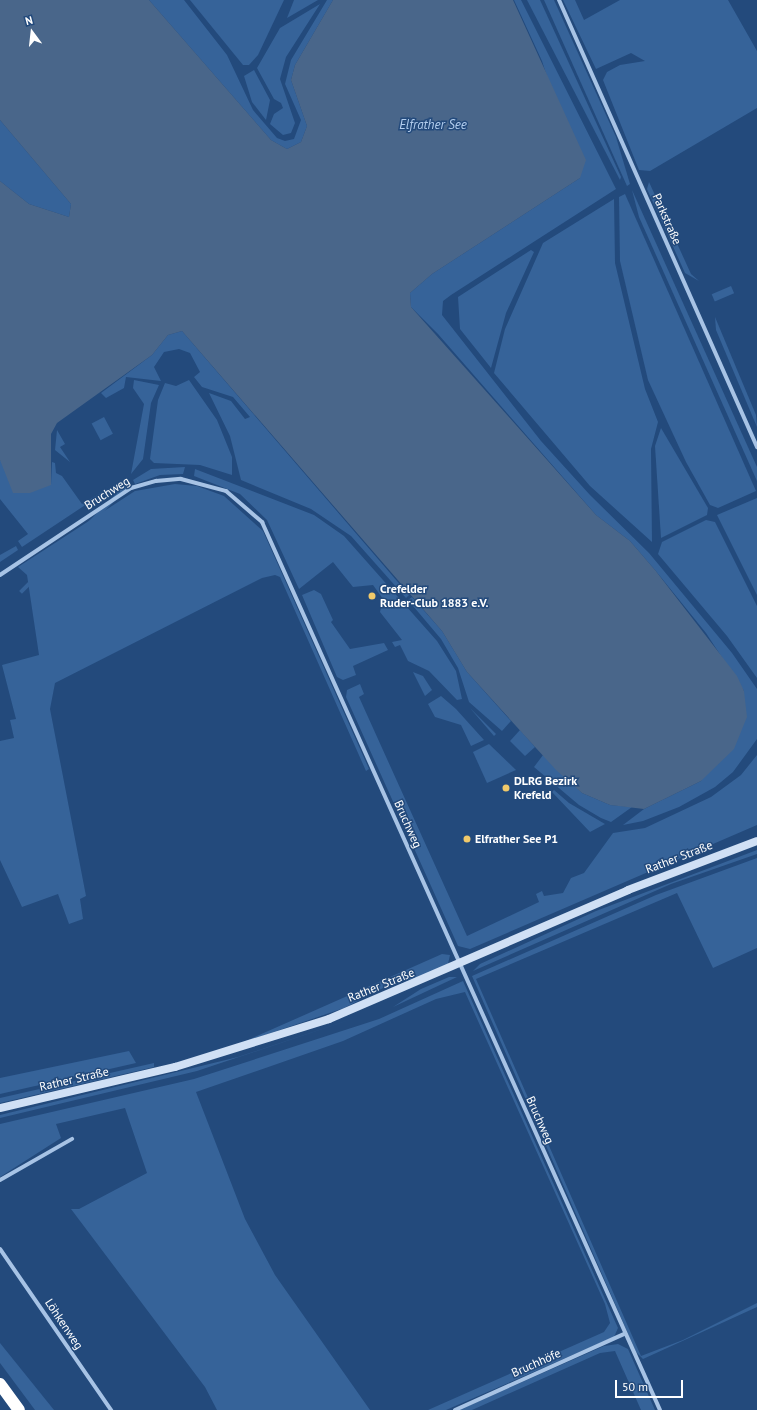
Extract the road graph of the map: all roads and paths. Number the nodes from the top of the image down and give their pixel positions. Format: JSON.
{"nodes":[{"id":1,"x":559,"y":0,"type":"edge"},
{"id":2,"x":757,"y":447,"type":"edge"},
{"id":3,"x":0,"y":575,"type":"edge"},
{"id":4,"x":757,"y":841,"type":"edge"},
{"id":5,"x":461,"y":964,"type":"junction"},
{"id":6,"x":0,"y":1108,"type":"edge"},
{"id":7,"x":72,"y":1139,"type":"dead end"},
{"id":8,"x":0,"y":1180,"type":"edge"},
{"id":9,"x":0,"y":1249,"type":"edge"},
{"id":10,"x":624,"y":1334,"type":"junction"},
{"id":11,"x":0,"y":1384,"type":"edge"},
{"id":12,"x":19,"y":1410,"type":"edge"},
{"id":13,"x":111,"y":1410,"type":"edge"},
{"id":14,"x":455,"y":1410,"type":"edge"},
{"id":15,"x":660,"y":1410,"type":"edge"}],
"edges":[{"from":1,"to":2,"type":"street","name":"Parkstraße"},
{"from":3,"to":5,"type":"street","name":"Bruchweg"},
{"from":4,"to":5,"type":"main road","name":"Rather Straße"},
{"from":5,"to":6,"type":"main road","name":"Rather Straße"},
{"from":5,"to":10,"type":"street","name":"Bruchweg"},
{"from":7,"to":8,"type":"street"},
{"from":9,"to":13,"type":"street","name":"Löhkenweg"},
{"from":10,"to":14,"type":"street","name":"Bruchhöfe"},
{"from":10,"to":15,"type":"street","name":"Bruchweg"},
{"from":11,"to":12,"type":"highway"}]}
